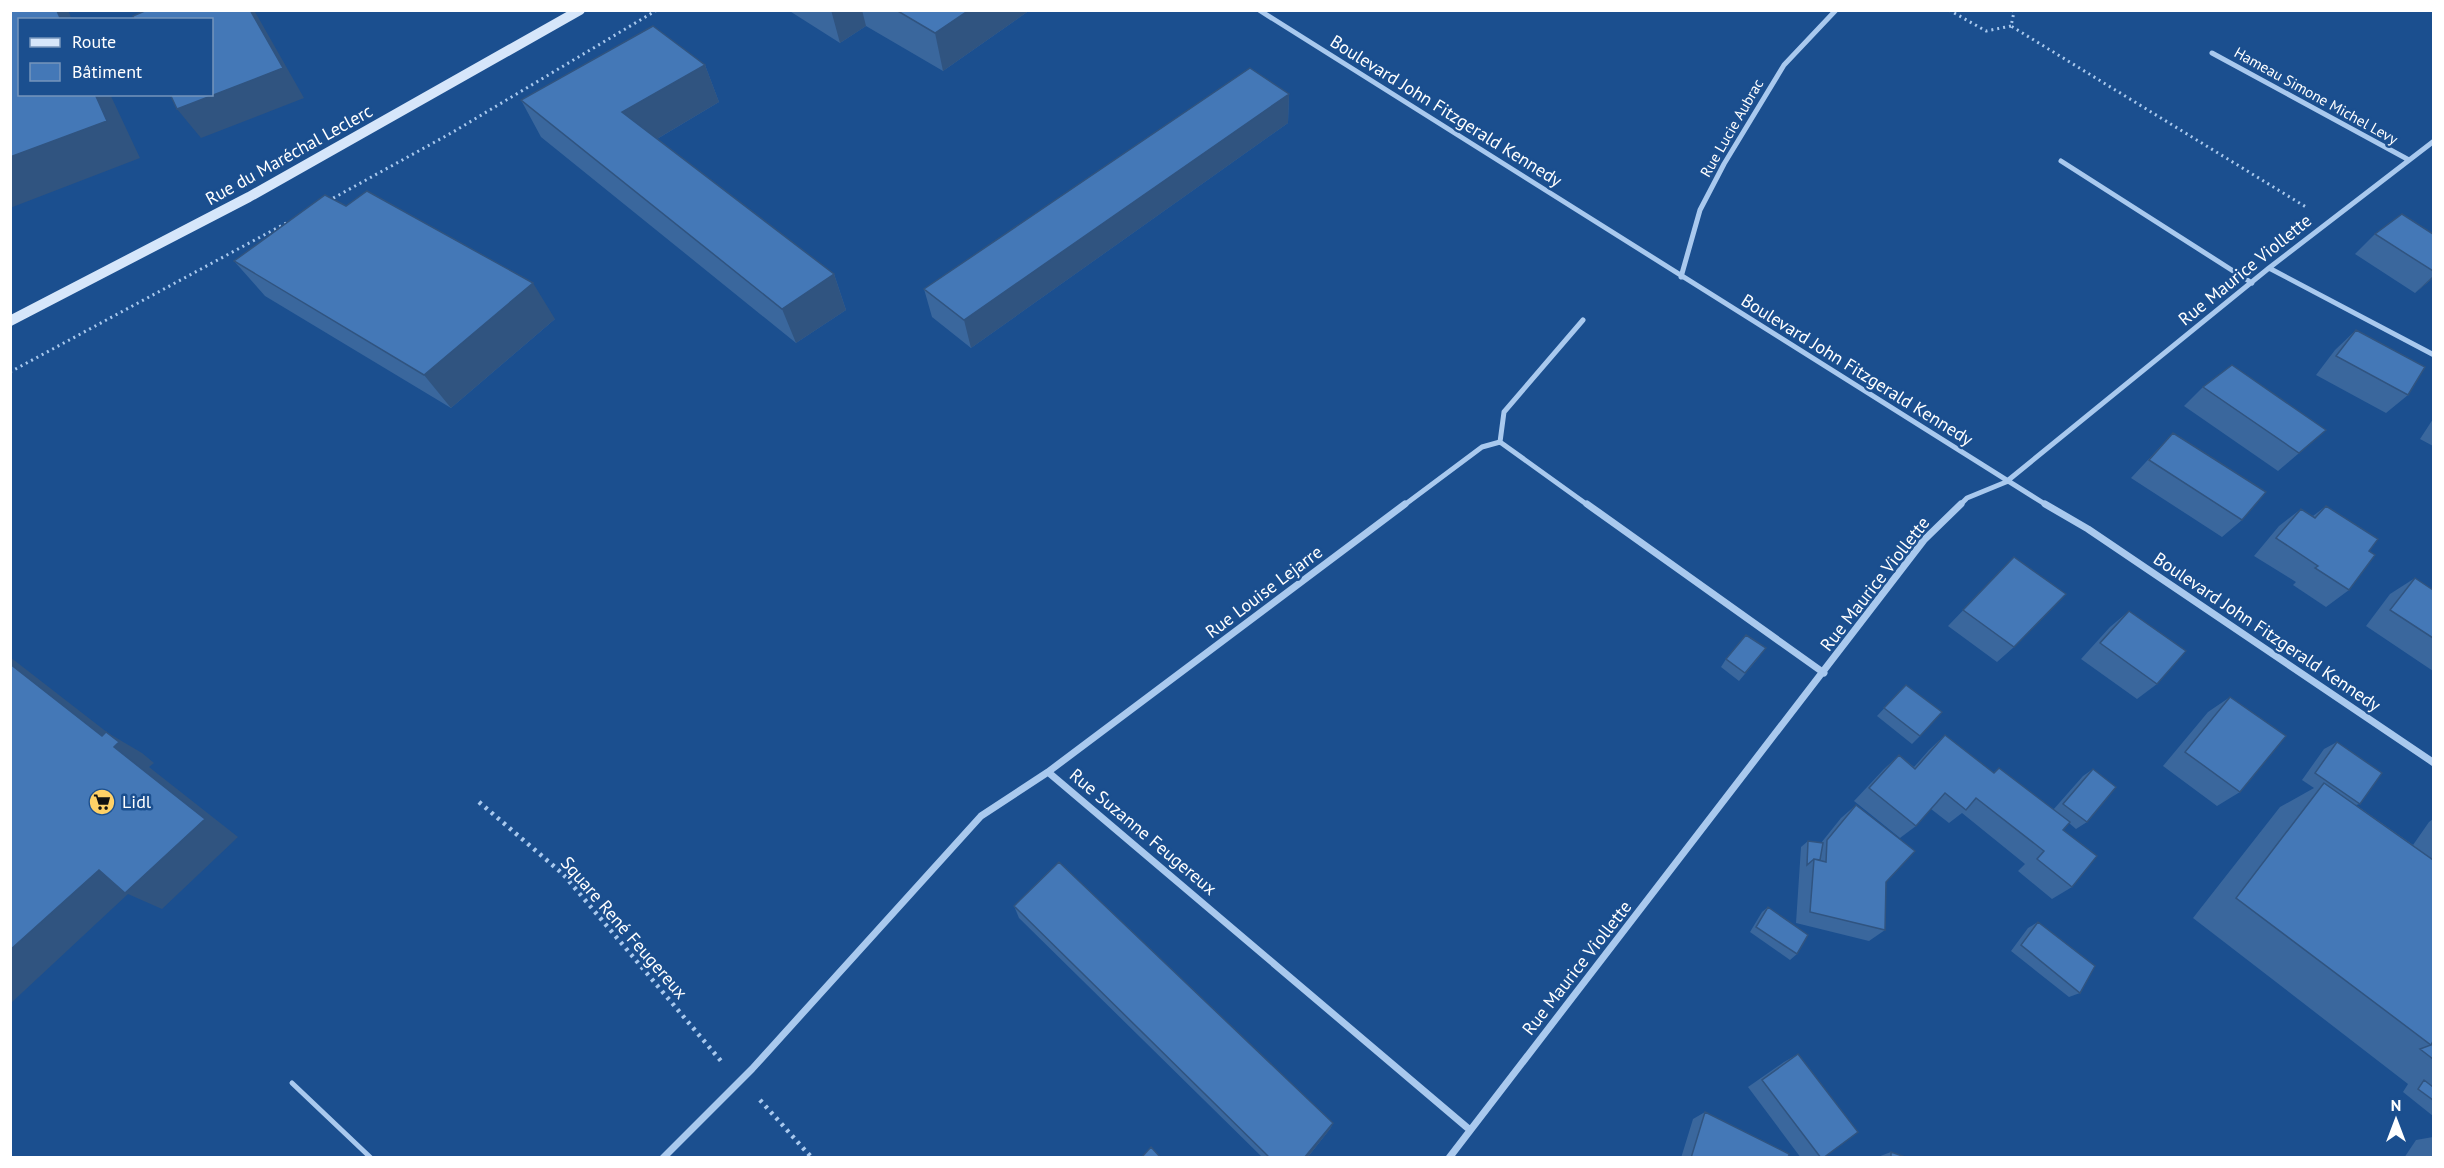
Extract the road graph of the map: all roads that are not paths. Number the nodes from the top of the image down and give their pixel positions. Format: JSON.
{"nodes":[{"id":1,"x":580,"y":10,"type":"edge"},
{"id":2,"x":1259,"y":10,"type":"edge"},
{"id":3,"x":1836,"y":10,"type":"edge"},
{"id":4,"x":2212,"y":53,"type":"dead end"},
{"id":5,"x":2433,"y":141,"type":"edge"},
{"id":6,"x":2409,"y":160,"type":"junction"},
{"id":7,"x":2061,"y":161,"type":"dead end"},
{"id":8,"x":2269,"y":268,"type":"junction"},
{"id":9,"x":1681,"y":277,"type":"junction"},
{"id":10,"x":2252,"y":283,"type":"junction"},
{"id":11,"x":1582,"y":320,"type":"dead end"},
{"id":12,"x":10,"y":321,"type":"edge"},
{"id":13,"x":2433,"y":355,"type":"edge"},
{"id":14,"x":1500,"y":442,"type":"junction"},
{"id":15,"x":2006,"y":482,"type":"junction"},
{"id":16,"x":1824,"y":673,"type":"junction"},
{"id":17,"x":2433,"y":763,"type":"edge"},
{"id":18,"x":1048,"y":772,"type":"junction"},
{"id":19,"x":292,"y":1083,"type":"dead end"},
{"id":20,"x":1470,"y":1130,"type":"junction"},
{"id":21,"x":371,"y":1158,"type":"edge"},
{"id":22,"x":663,"y":1158,"type":"edge"},
{"id":23,"x":1449,"y":1158,"type":"edge"}],
"edges":[{"from":1,"to":12,"type":"main road","name":"Rue du Maréchal Leclerc"},
{"from":2,"to":9,"type":"street","name":"Boulevard John Fitzgerald Kennedy"},
{"from":3,"to":9,"type":"street","name":"Rue Lucie Aubrac"},
{"from":4,"to":6,"type":"street","name":"Hameau Simone Michel Levy"},
{"from":5,"to":6,"type":"street","name":"Rue Maurice Viollette"},
{"from":6,"to":8,"type":"street","name":"Rue Maurice Viollette"},
{"from":7,"to":10,"type":"street"},
{"from":8,"to":10,"type":"street","name":"Rue Maurice Viollette"},
{"from":8,"to":13,"type":"street"},
{"from":9,"to":15,"type":"street","name":"Boulevard John Fitzgerald Kennedy"},
{"from":10,"to":15,"type":"street","name":"Rue Maurice Viollette"},
{"from":11,"to":14,"type":"street"},
{"from":14,"to":16,"type":"street"},
{"from":14,"to":18,"type":"street","name":"Rue Louise Lejarre"},
{"from":15,"to":16,"type":"street","name":"Rue Maurice Viollette"},
{"from":15,"to":17,"type":"street","name":"Boulevard John Fitzgerald Kennedy"},
{"from":16,"to":20,"type":"street","name":"Rue Maurice Viollette"},
{"from":18,"to":20,"type":"street","name":"Rue Suzanne Feugereux"},
{"from":18,"to":22,"type":"street","name":"Rue Suzanne Feugereux"},
{"from":19,"to":21,"type":"lane"},
{"from":20,"to":23,"type":"street","name":"Rue Maurice Viollette"}]}
